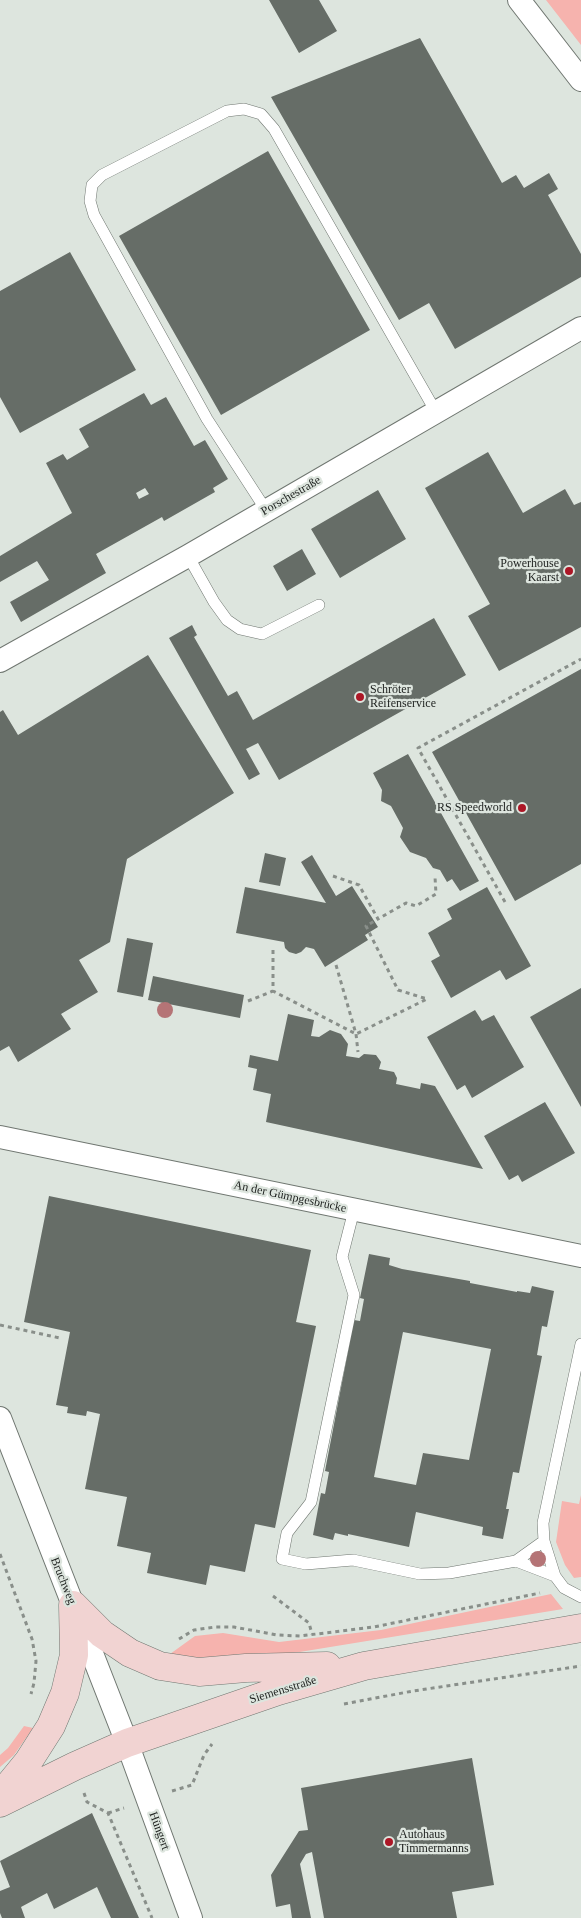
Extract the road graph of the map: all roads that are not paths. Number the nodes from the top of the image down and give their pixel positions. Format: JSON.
{"nodes":[{"id":1,"x":519,"y":0,"type":"edge"},
{"id":2,"x":581,"y":80,"type":"edge"},
{"id":3,"x":581,"y":328,"type":"edge"},
{"id":4,"x":436,"y":412,"type":"junction"},
{"id":5,"x":266,"y":510,"type":"junction"},
{"id":6,"x":188,"y":556,"type":"junction"},
{"id":7,"x":319,"y":605,"type":"dead end"},
{"id":8,"x":0,"y":661,"type":"edge"},
{"id":9,"x":0,"y":1137,"type":"edge"},
{"id":10,"x":354,"y":1210,"type":"junction"},
{"id":11,"x":581,"y":1256,"type":"edge"},
{"id":12,"x":581,"y":1344,"type":"edge"},
{"id":13,"x":0,"y":1418,"type":"edge"},
{"id":14,"x":544,"y":1542,"type":"junction"},
{"id":15,"x":516,"y":1561,"type":"junction"},
{"id":16,"x":555,"y":1576,"type":"junction"},
{"id":17,"x":581,"y":1597,"type":"edge"},
{"id":18,"x":73,"y":1605,"type":"junction"},
{"id":19,"x":581,"y":1628,"type":"edge"},
{"id":20,"x":364,"y":1666,"type":"junction"},
{"id":21,"x":127,"y":1743,"type":"junction"},
{"id":22,"x":0,"y":1796,"type":"edge"},
{"id":23,"x":0,"y":1803,"type":"edge"},
{"id":24,"x":191,"y":1918,"type":"edge"}],
"edges":[{"from":1,"to":2,"type":"street"},
{"from":3,"to":4,"type":"street","name":"Porschestraße"},
{"from":4,"to":5,"type":"street","name":"Porschestraße"},
{"from":4,"to":5,"type":"lane"},
{"from":5,"to":6,"type":"street","name":"Porschestraße"},
{"from":6,"to":7,"type":"lane"},
{"from":6,"to":8,"type":"street","name":"Porschestraße"},
{"from":9,"to":10,"type":"street","name":"An der Gümpgesbrücke"},
{"from":10,"to":11,"type":"street","name":"An der Gümpgesbrücke"},
{"from":10,"to":15,"type":"lane"},
{"from":12,"to":14,"type":"lane"},
{"from":13,"to":18,"type":"street","name":"Bruchweg"},
{"from":14,"to":15,"type":"lane"},
{"from":14,"to":16,"type":"lane"},
{"from":15,"to":16,"type":"lane"},
{"from":16,"to":17,"type":"lane"},
{"from":18,"to":20,"type":"street"},
{"from":18,"to":21,"type":"street","name":"Bruchweg"},
{"from":18,"to":22,"type":"street"},
{"from":19,"to":20,"type":"street","name":"Siemensstraße"},
{"from":20,"to":21,"type":"street","name":"Siemensstraße"},
{"from":21,"to":23,"type":"street","name":"Siemensstraße"},
{"from":21,"to":24,"type":"street","name":"Hüngert"}]}
